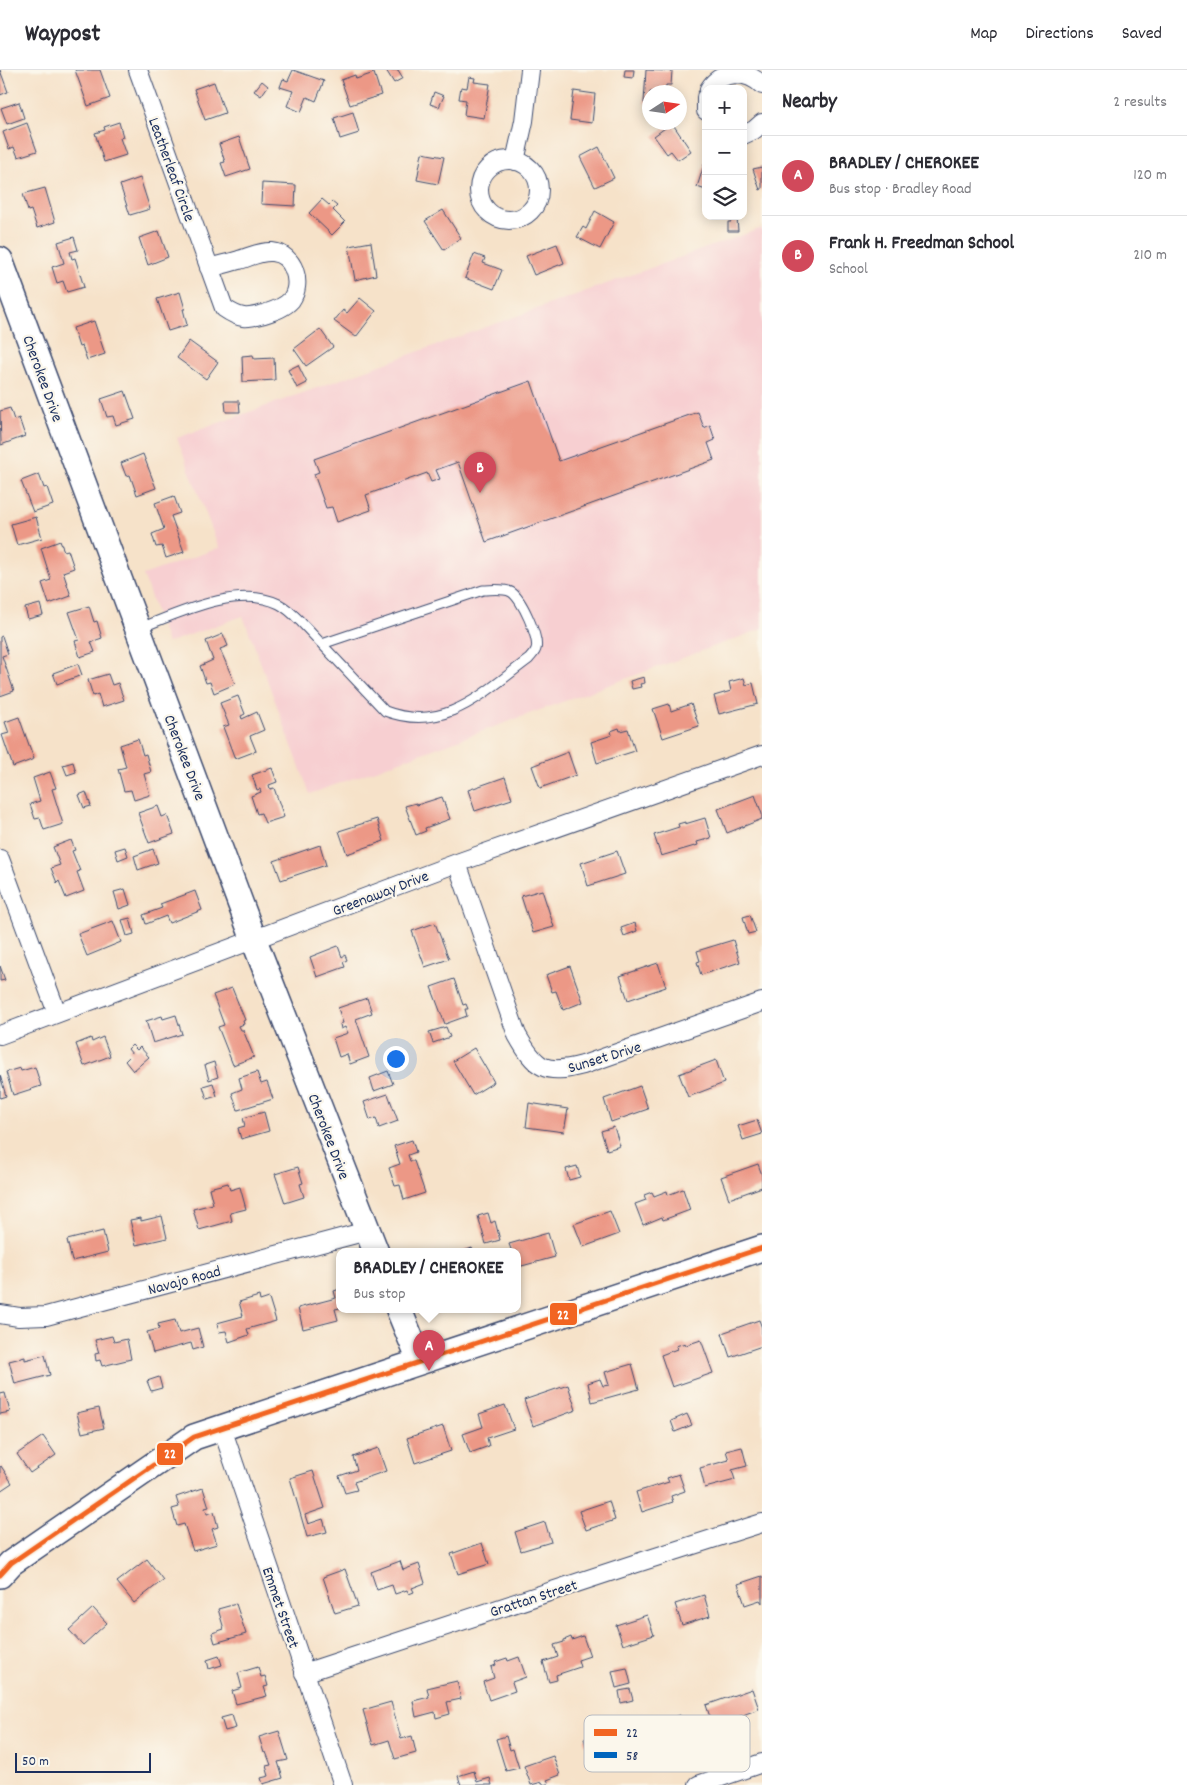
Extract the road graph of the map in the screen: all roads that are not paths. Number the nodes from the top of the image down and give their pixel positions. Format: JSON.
{"nodes":[{"id":1,"x":138,"y":70,"type":"edge"},
{"id":2,"x":530,"y":70,"type":"edge"},
{"id":3,"x":728,"y":72,"type":"edge"},
{"id":4,"x":712,"y":85,"type":"edge"},
{"id":5,"x":762,"y":85,"type":"edge"},
{"id":6,"x":762,"y":123,"type":"edge"},
{"id":7,"x":747,"y":133,"type":"edge"},
{"id":8,"x":515,"y":161,"type":"dead end"},
{"id":9,"x":0,"y":260,"type":"edge"},
{"id":10,"x":209,"y":268,"type":"junction"},
{"id":11,"x":5,"y":288,"type":"edge"},
{"id":12,"x":137,"y":629,"type":"junction"},
{"id":13,"x":322,"y":644,"type":"junction"},
{"id":14,"x":762,"y":756,"type":"edge"},
{"id":15,"x":0,"y":859,"type":"edge"},
{"id":16,"x":457,"y":863,"type":"junction"},
{"id":17,"x":254,"y":940,"type":"junction"},
{"id":18,"x":762,"y":1002,"type":"edge"},
{"id":19,"x":57,"y":1013,"type":"junction"},
{"id":20,"x":0,"y":1035,"type":"edge"},
{"id":21,"x":372,"y":1242,"type":"edge"},
{"id":22,"x":346,"y":1248,"type":"edge"},
{"id":23,"x":762,"y":1248,"type":"edge"},
{"id":24,"x":336,"y":1250,"type":"edge"},
{"id":25,"x":400,"y":1313,"type":"edge"},
{"id":26,"x":0,"y":1314,"type":"edge"},
{"id":27,"x":420,"y":1361,"type":"junction"},
{"id":28,"x":222,"y":1428,"type":"junction"},
{"id":29,"x":762,"y":1523,"type":"edge"},
{"id":30,"x":0,"y":1574,"type":"edge"},
{"id":31,"x":304,"y":1673,"type":"junction"},
{"id":32,"x":762,"y":1763,"type":"edge"},
{"id":33,"x":750,"y":1767,"type":"edge"},
{"id":34,"x":736,"y":1772,"type":"edge"},
{"id":35,"x":342,"y":1785,"type":"edge"},
{"id":36,"x":698,"y":1785,"type":"edge"}],
"edges":[{"from":1,"to":10,"type":"street","name":"Leatherleaf Circle"},
{"from":2,"to":8,"type":"street"},
{"from":3,"to":4,"type":"street"},
{"from":3,"to":5,"type":"street"},
{"from":6,"to":7,"type":"street"},
{"from":9,"to":11,"type":"street","name":"Cherokee Drive"},
{"from":10,"to":10,"type":"street","name":"Leatherleaf Circle"},
{"from":11,"to":12,"type":"street","name":"Cherokee Drive"},
{"from":12,"to":13,"type":"lane"},
{"from":12,"to":17,"type":"street","name":"Cherokee Drive"},
{"from":13,"to":13,"type":"lane"},
{"from":14,"to":16,"type":"street","name":"Greenaway Drive"},
{"from":15,"to":19,"type":"street"},
{"from":16,"to":17,"type":"street","name":"Greenaway Drive"},
{"from":16,"to":18,"type":"street","name":"Sunset Drive"},
{"from":17,"to":19,"type":"street","name":"Greenaway Drive"},
{"from":17,"to":21,"type":"street","name":"Cherokee Drive"},
{"from":19,"to":20,"type":"street","name":"Greenaway Drive"},
{"from":21,"to":22,"type":"street","name":"Navajo Road"},
{"from":23,"to":27,"type":"street"},
{"from":24,"to":26,"type":"street","name":"Navajo Road"},
{"from":25,"to":27,"type":"street"},
{"from":27,"to":28,"type":"street"},
{"from":28,"to":30,"type":"street"},
{"from":28,"to":31,"type":"street","name":"Emmet Street"},
{"from":29,"to":31,"type":"street","name":"Grattan Street"},
{"from":31,"to":35,"type":"street","name":"Emmet Street"},
{"from":32,"to":33,"type":"street"},
{"from":34,"to":36,"type":"street"}]}
